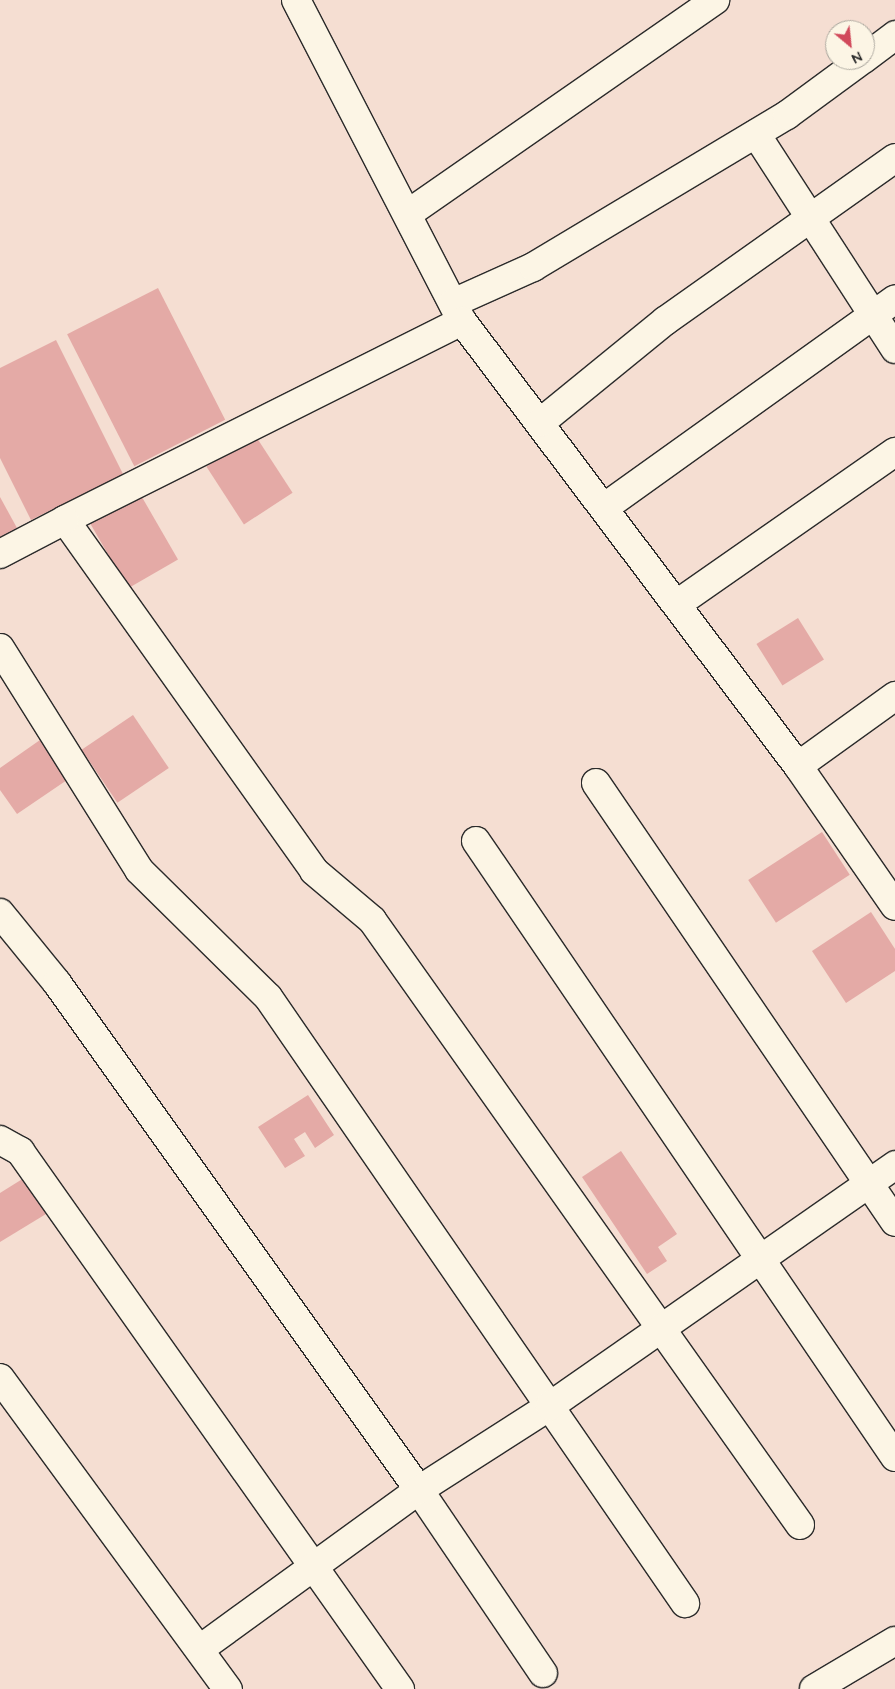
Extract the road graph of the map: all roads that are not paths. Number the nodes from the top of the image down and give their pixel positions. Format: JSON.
{"nodes":[{"id":1,"x":296,"y":0,"type":"edge"},
{"id":2,"x":715,"y":0,"type":"edge"},
{"id":3,"x":895,"y":36,"type":"edge"},
{"id":4,"x":875,"y":51,"type":"edge"},
{"id":5,"x":848,"y":70,"type":"edge"},
{"id":6,"x":756,"y":134,"type":"junction"},
{"id":7,"x":895,"y":158,"type":"edge"},
{"id":8,"x":409,"y":214,"type":"junction"},
{"id":9,"x":808,"y":218,"type":"junction"},
{"id":10,"x":895,"y":300,"type":"edge"},
{"id":11,"x":457,"y":312,"type":"junction"},
{"id":12,"x":873,"y":315,"type":"junction"},
{"id":13,"x":895,"y":349,"type":"edge"},
{"id":14,"x":541,"y":422,"type":"junction"},
{"id":15,"x":895,"y":452,"type":"edge"},
{"id":16,"x":605,"y":507,"type":"junction"},
{"id":17,"x":65,"y":520,"type":"junction"},
{"id":18,"x":0,"y":554,"type":"edge"},
{"id":19,"x":676,"y":604,"type":"junction"},
{"id":20,"x":0,"y":648,"type":"edge"},
{"id":21,"x":895,"y":696,"type":"edge"},
{"id":22,"x":798,"y":766,"type":"junction"},
{"id":23,"x":596,"y":783,"type":"dead end"},
{"id":24,"x":476,"y":841,"type":"dead end"},
{"id":25,"x":895,"y":906,"type":"edge"},
{"id":26,"x":0,"y":913,"type":"edge"},
{"id":27,"x":0,"y":1140,"type":"edge"},
{"id":28,"x":895,"y":1166,"type":"edge"},
{"id":29,"x":870,"y":1185,"type":"junction"},
{"id":30,"x":895,"y":1222,"type":"edge"},
{"id":31,"x":761,"y":1260,"type":"junction"},
{"id":32,"x":664,"y":1327,"type":"junction"},
{"id":33,"x":0,"y":1378,"type":"edge"},
{"id":34,"x":550,"y":1406,"type":"junction"},
{"id":35,"x":895,"y":1456,"type":"edge"},
{"id":36,"x":419,"y":1490,"type":"junction"},
{"id":37,"x":800,"y":1526,"type":"dead end"},
{"id":38,"x":315,"y":1569,"type":"junction"},
{"id":39,"x":686,"y":1603,"type":"dead end"},
{"id":40,"x":895,"y":1642,"type":"edge"},
{"id":41,"x":200,"y":1649,"type":"junction"},
{"id":42,"x":544,"y":1673,"type":"dead end"},
{"id":43,"x":228,"y":1689,"type":"edge"},
{"id":44,"x":400,"y":1689,"type":"edge"},
{"id":45,"x":814,"y":1689,"type":"edge"}],
"edges":[{"from":1,"to":8,"type":"street"},
{"from":2,"to":8,"type":"street"},
{"from":3,"to":4,"type":"street"},
{"from":5,"to":6,"type":"street"},
{"from":6,"to":9,"type":"street"},
{"from":6,"to":11,"type":"street"},
{"from":7,"to":9,"type":"street"},
{"from":8,"to":11,"type":"street"},
{"from":9,"to":12,"type":"street"},
{"from":9,"to":14,"type":"street"},
{"from":10,"to":12,"type":"street"},
{"from":11,"to":14,"type":"street"},
{"from":11,"to":17,"type":"street"},
{"from":12,"to":13,"type":"street"},
{"from":12,"to":16,"type":"street"},
{"from":14,"to":16,"type":"street"},
{"from":15,"to":19,"type":"street"},
{"from":16,"to":19,"type":"street"},
{"from":17,"to":18,"type":"street"},
{"from":17,"to":32,"type":"street"},
{"from":19,"to":22,"type":"street"},
{"from":20,"to":34,"type":"street"},
{"from":21,"to":22,"type":"street"},
{"from":22,"to":25,"type":"street"},
{"from":23,"to":29,"type":"street"},
{"from":24,"to":31,"type":"street"},
{"from":26,"to":36,"type":"street"},
{"from":27,"to":38,"type":"street"},
{"from":28,"to":29,"type":"street"},
{"from":29,"to":30,"type":"street"},
{"from":29,"to":31,"type":"street"},
{"from":31,"to":32,"type":"street"},
{"from":31,"to":35,"type":"street"},
{"from":32,"to":34,"type":"street"},
{"from":32,"to":37,"type":"street"},
{"from":33,"to":41,"type":"street"},
{"from":34,"to":36,"type":"street"},
{"from":34,"to":39,"type":"street"},
{"from":36,"to":38,"type":"street"},
{"from":36,"to":42,"type":"street"},
{"from":38,"to":41,"type":"street"},
{"from":38,"to":44,"type":"street"},
{"from":40,"to":45,"type":"street"},
{"from":41,"to":43,"type":"street"}]}
